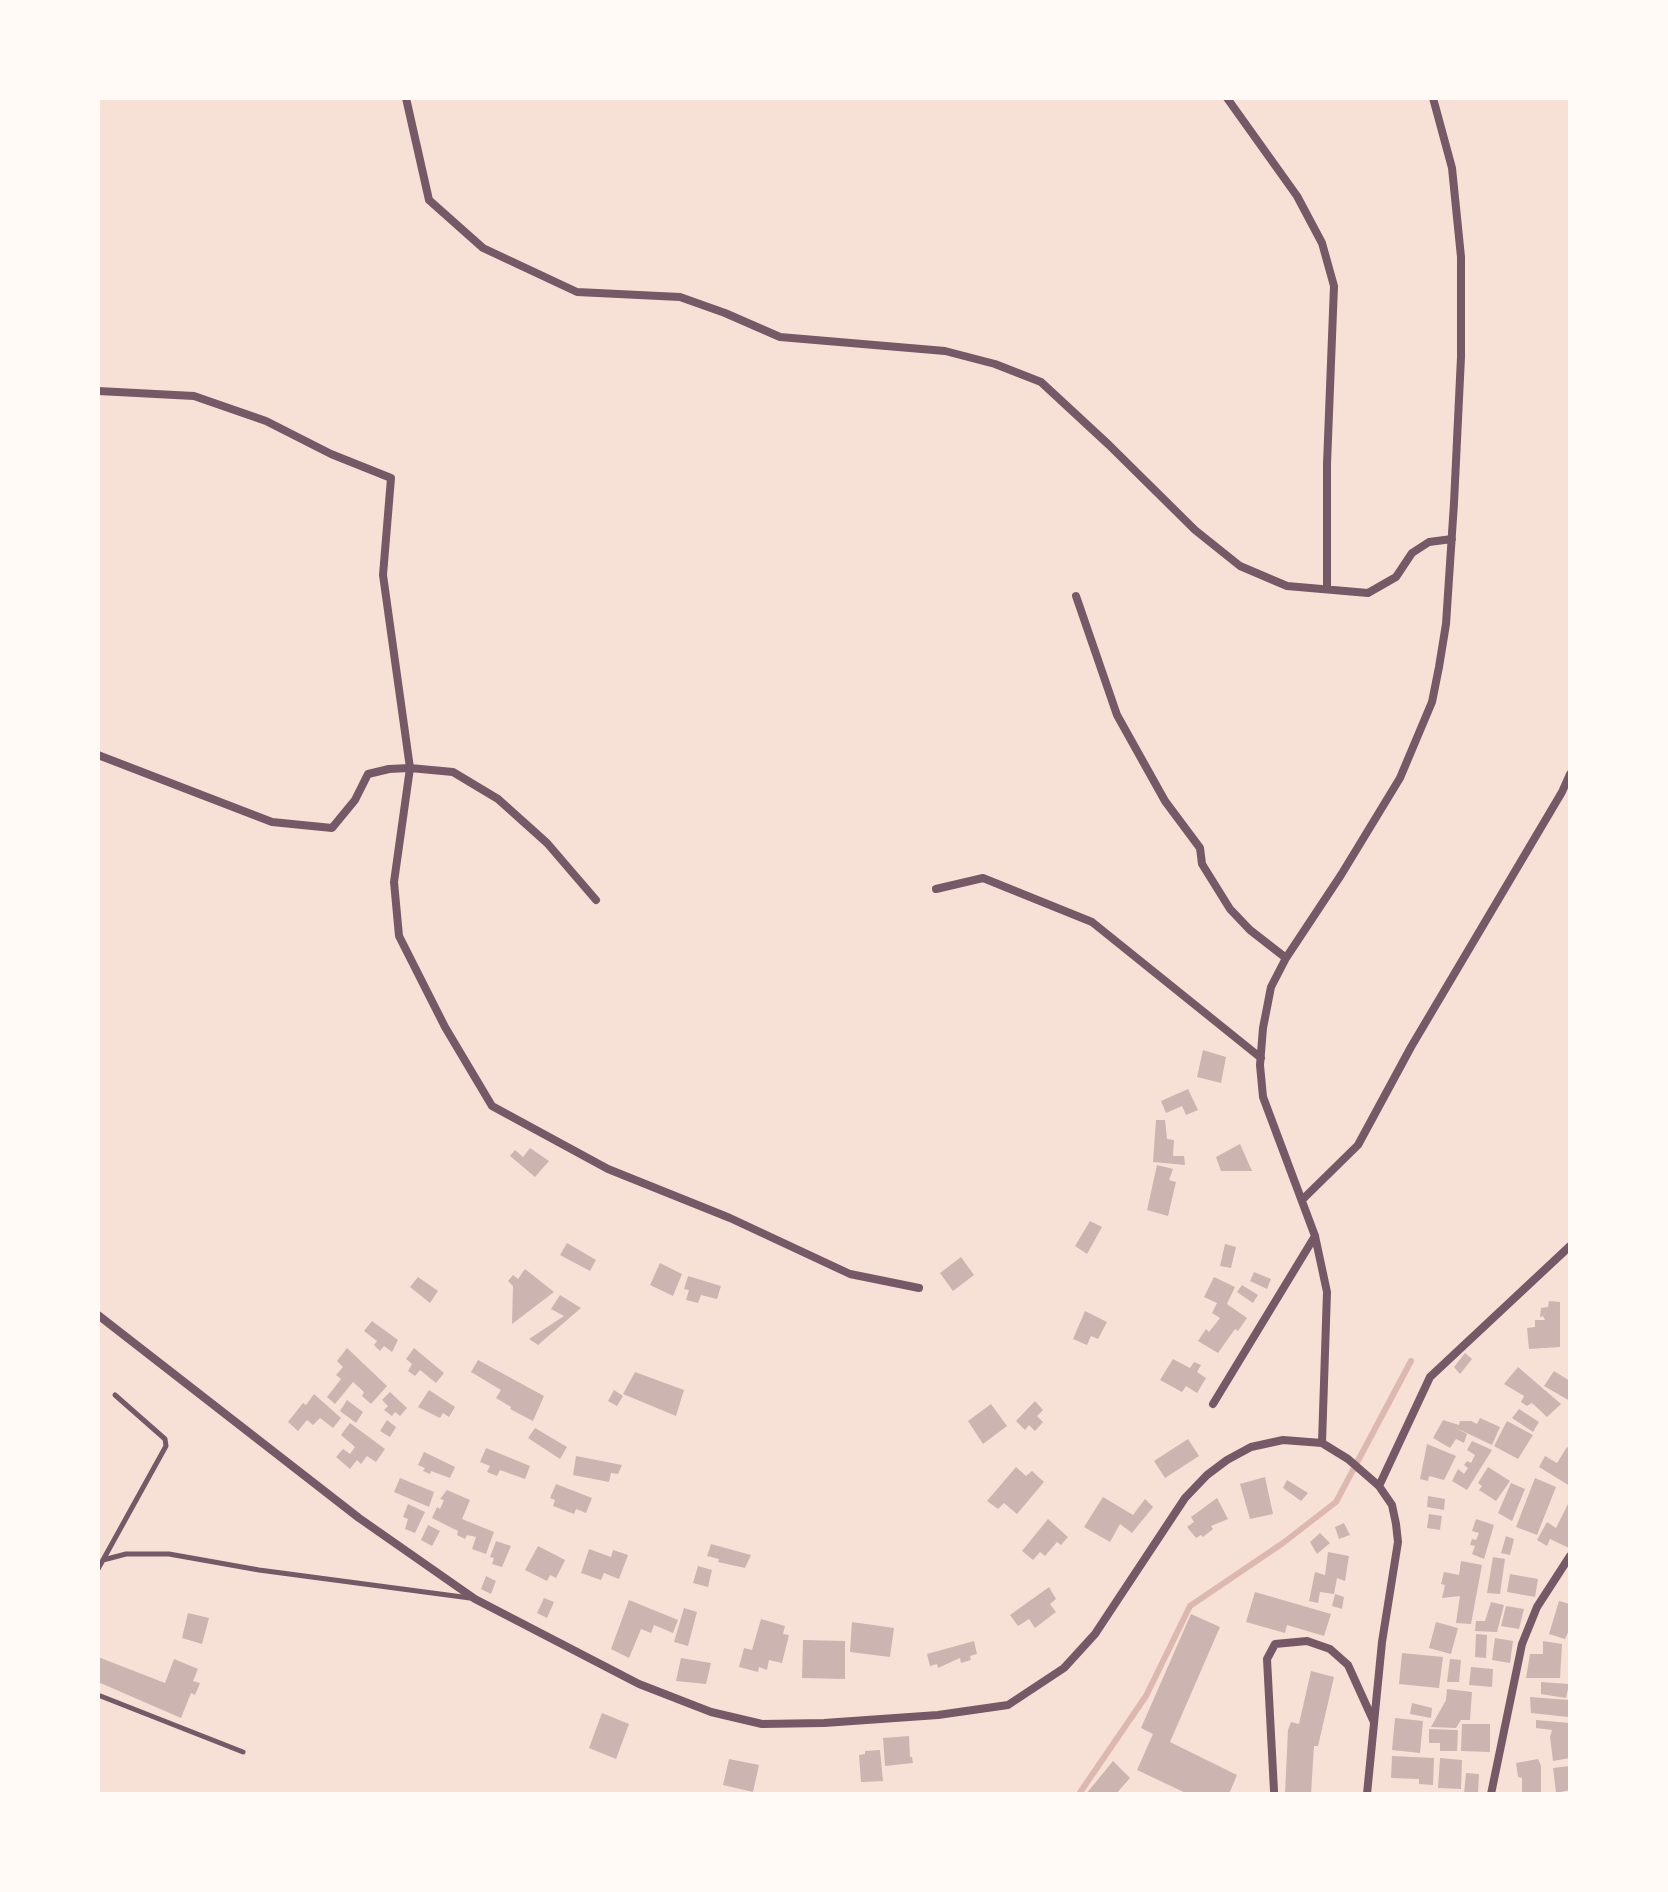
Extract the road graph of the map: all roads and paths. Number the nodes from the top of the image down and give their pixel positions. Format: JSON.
{"nodes":[{"id":1,"x":406,"y":98,"type":"edge"},
{"id":2,"x":1227,"y":98,"type":"edge"},
{"id":3,"x":1433,"y":98,"type":"edge"},
{"id":4,"x":98,"y":391,"type":"edge"},
{"id":5,"x":1452,"y":539,"type":"junction"},
{"id":6,"x":1327,"y":589,"type":"junction"},
{"id":7,"x":1076,"y":596,"type":"dead end"},
{"id":8,"x":98,"y":755,"type":"edge"},
{"id":9,"x":410,"y":768,"type":"junction"},
{"id":10,"x":1570,"y":774,"type":"edge"},
{"id":11,"x":936,"y":889,"type":"dead end"},
{"id":12,"x":596,"y":900,"type":"dead end"},
{"id":13,"x":1286,"y":958,"type":"junction"},
{"id":14,"x":1261,"y":1058,"type":"junction"},
{"id":15,"x":1303,"y":1199,"type":"junction"},
{"id":16,"x":1315,"y":1236,"type":"junction"},
{"id":17,"x":1570,"y":1246,"type":"edge"},
{"id":18,"x":919,"y":1288,"type":"dead end"},
{"id":19,"x":98,"y":1315,"type":"edge"},
{"id":20,"x":115,"y":1395,"type":"dead end"},
{"id":21,"x":1213,"y":1404,"type":"dead end"},
{"id":22,"x":1322,"y":1443,"type":"junction"},
{"id":23,"x":1379,"y":1486,"type":"junction"},
{"id":24,"x":1570,"y":1556,"type":"edge"},
{"id":25,"x":103,"y":1560,"type":"junction"},
{"id":26,"x":98,"y":1569,"type":"edge"},
{"id":27,"x":475,"y":1599,"type":"junction"},
{"id":28,"x":98,"y":1695,"type":"edge"},
{"id":29,"x":1373,"y":1721,"type":"junction"},
{"id":30,"x":243,"y":1752,"type":"dead end"},
{"id":31,"x":1274,"y":1791,"type":"dead end"},
{"id":32,"x":1367,"y":1794,"type":"edge"},
{"id":33,"x":1491,"y":1794,"type":"edge"}],
"edges":[{"from":1,"to":6,"type":"street"},
{"from":2,"to":6,"type":"street"},
{"from":3,"to":5,"type":"street"},
{"from":4,"to":9,"type":"street"},
{"from":5,"to":6,"type":"street"},
{"from":5,"to":13,"type":"street"},
{"from":7,"to":13,"type":"street"},
{"from":8,"to":9,"type":"street"},
{"from":9,"to":12,"type":"street"},
{"from":9,"to":18,"type":"street"},
{"from":10,"to":15,"type":"street"},
{"from":11,"to":14,"type":"street"},
{"from":13,"to":14,"type":"street"},
{"from":14,"to":15,"type":"street"},
{"from":15,"to":16,"type":"street"},
{"from":16,"to":21,"type":"street"},
{"from":16,"to":22,"type":"street"},
{"from":17,"to":23,"type":"street"},
{"from":19,"to":27,"type":"street"},
{"from":20,"to":25,"type":"lane"},
{"from":22,"to":23,"type":"street"},
{"from":22,"to":27,"type":"street"},
{"from":23,"to":29,"type":"street"},
{"from":24,"to":33,"type":"street"},
{"from":25,"to":26,"type":"lane"},
{"from":25,"to":27,"type":"lane"},
{"from":28,"to":30,"type":"lane"},
{"from":29,"to":31,"type":"street"},
{"from":29,"to":32,"type":"street"}]}
